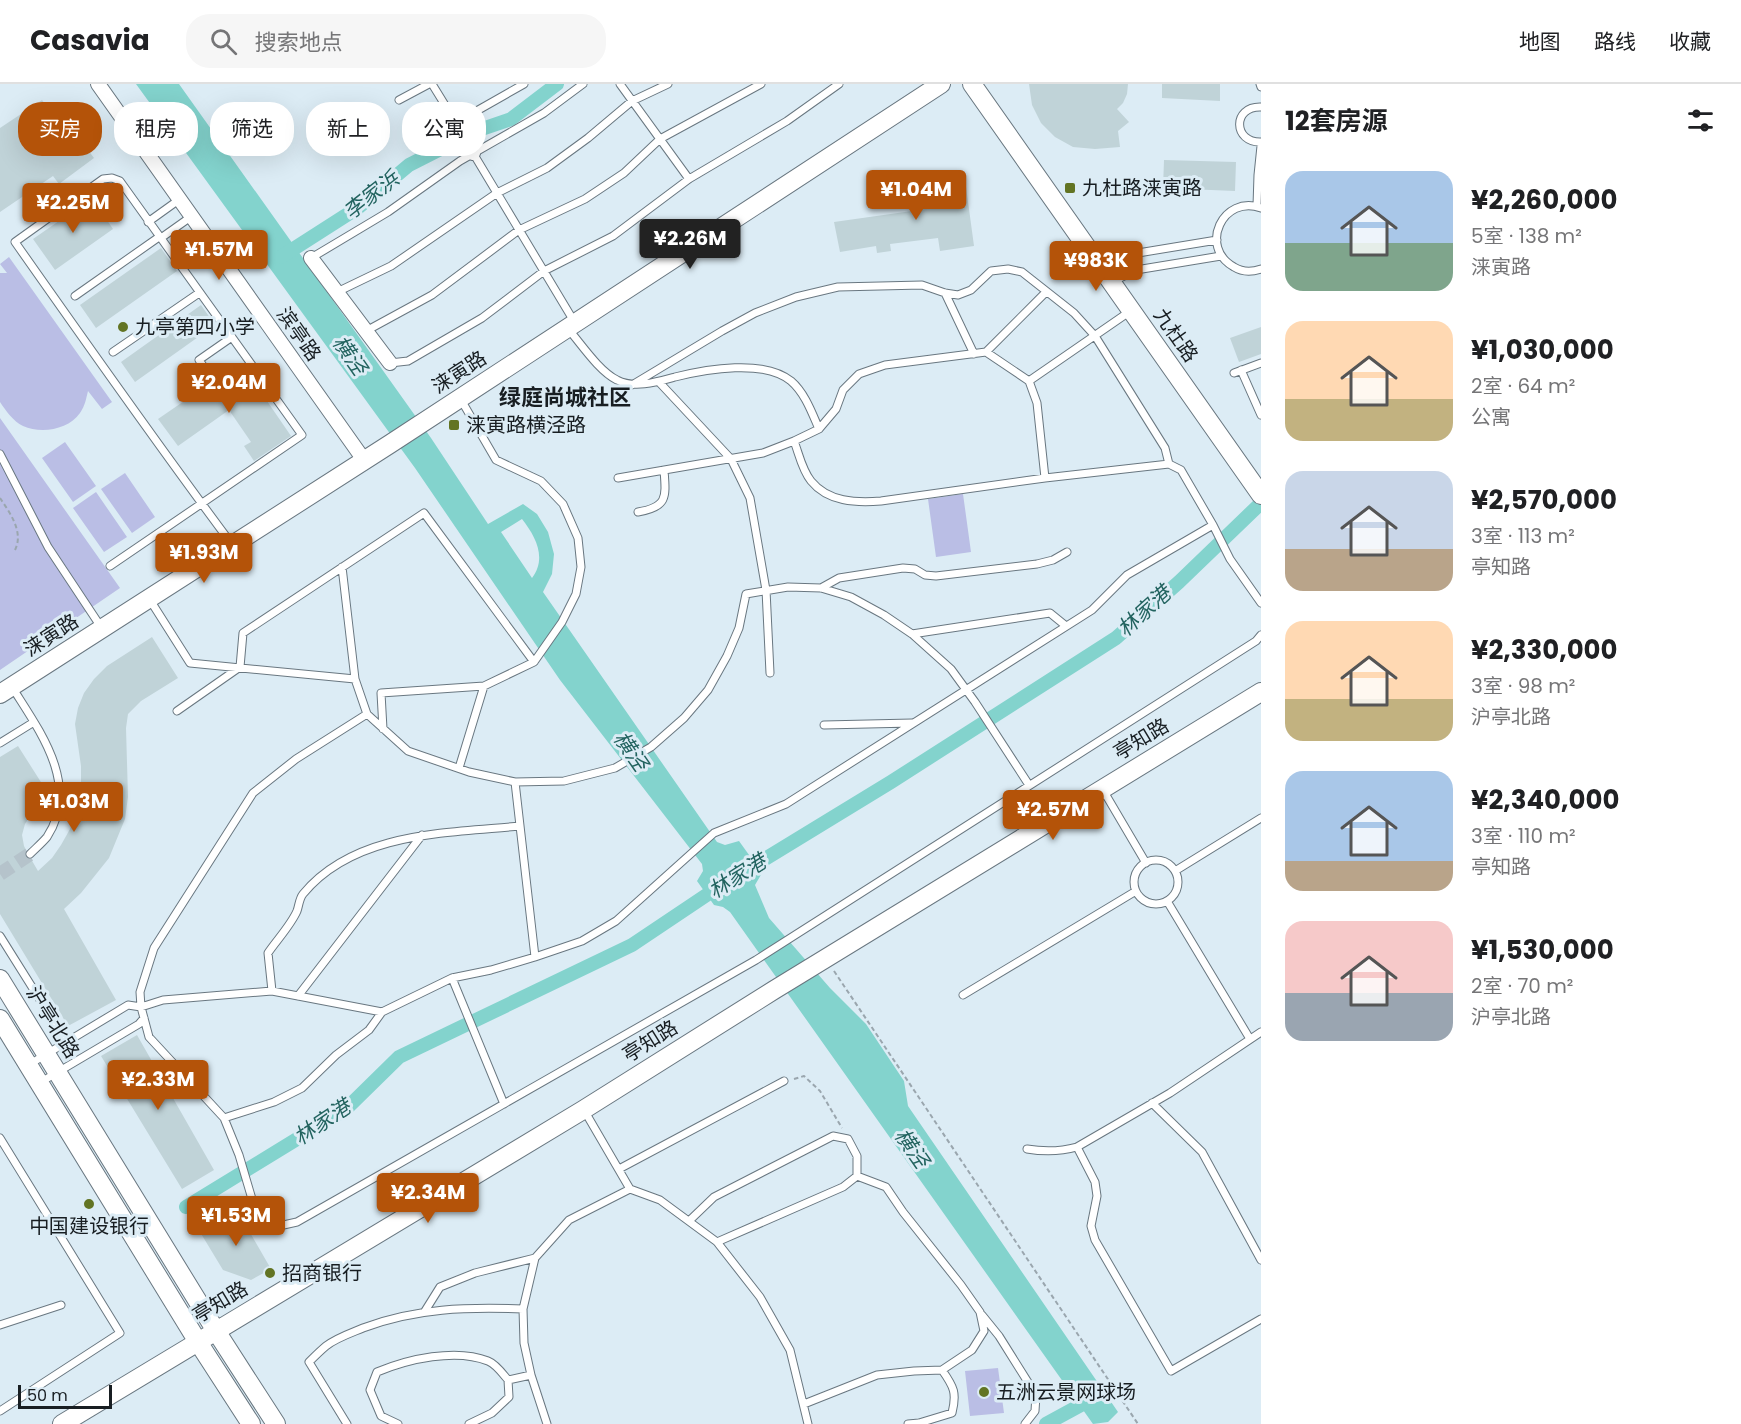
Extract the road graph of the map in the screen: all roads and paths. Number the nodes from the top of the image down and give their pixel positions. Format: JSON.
{"nodes":[{"id":1,"x":98,"y":84,"type":"edge"},
{"id":2,"x":431,"y":84,"type":"edge"},
{"id":3,"x":524,"y":84,"type":"edge"},
{"id":4,"x":583,"y":84,"type":"edge"},
{"id":5,"x":620,"y":84,"type":"edge"},
{"id":6,"x":668,"y":84,"type":"edge"},
{"id":7,"x":761,"y":84,"type":"edge"},
{"id":8,"x":839,"y":84,"type":"edge"},
{"id":9,"x":941,"y":84,"type":"edge"},
{"id":10,"x":972,"y":84,"type":"edge"},
{"id":11,"x":399,"y":100,"type":"dead end"},
{"id":12,"x":632,"y":101,"type":"junction"},
{"id":13,"x":443,"y":102,"type":"edge"},
{"id":14,"x":486,"y":106,"type":"edge"},
{"id":15,"x":1261,"y":107,"type":"edge"},
{"id":16,"x":660,"y":139,"type":"junction"},
{"id":17,"x":1261,"y":144,"type":"edge"},
{"id":18,"x":486,"y":146,"type":"edge"},
{"id":19,"x":468,"y":156,"type":"edge"},
{"id":20,"x":475,"y":156,"type":"edge"},
{"id":21,"x":689,"y":179,"type":"junction"},
{"id":22,"x":497,"y":193,"type":"junction"},
{"id":23,"x":180,"y":199,"type":"junction"},
{"id":24,"x":1259,"y":207,"type":"edge"},
{"id":25,"x":192,"y":216,"type":"junction"},
{"id":26,"x":148,"y":222,"type":"junction"},
{"id":27,"x":519,"y":230,"type":"junction"},
{"id":28,"x":160,"y":238,"type":"junction"},
{"id":29,"x":1217,"y":240,"type":"junction"},
{"id":30,"x":1221,"y":256,"type":"junction"},
{"id":31,"x":311,"y":258,"type":"joint"},
{"id":32,"x":1261,"y":269,"type":"edge"},
{"id":33,"x":544,"y":270,"type":"junction"},
{"id":34,"x":1107,"y":275,"type":"junction"},
{"id":35,"x":337,"y":292,"type":"junction"},
{"id":36,"x":1046,"y":292,"type":"junction"},
{"id":37,"x":199,"y":293,"type":"junction"},
{"id":38,"x":945,"y":293,"type":"junction"},
{"id":39,"x":75,"y":296,"type":"dead end"},
{"id":40,"x":1131,"y":310,"type":"junction"},
{"id":41,"x":571,"y":326,"type":"junction"},
{"id":42,"x":366,"y":331,"type":"junction"},
{"id":43,"x":1095,"y":336,"type":"junction"},
{"id":44,"x":232,"y":337,"type":"junction"},
{"id":45,"x":113,"y":352,"type":"dead end"},
{"id":46,"x":986,"y":352,"type":"junction"},
{"id":47,"x":974,"y":354,"type":"junction"},
{"id":48,"x":390,"y":363,"type":"joint"},
{"id":49,"x":1261,"y":363,"type":"edge"},
{"id":50,"x":1241,"y":370,"type":"junction"},
{"id":51,"x":1233,"y":373,"type":"dead end"},
{"id":52,"x":1029,"y":381,"type":"junction"},
{"id":53,"x":659,"y":382,"type":"junction"},
{"id":54,"x":216,"y":384,"type":"dead end"},
{"id":55,"x":632,"y":385,"type":"junction"},
{"id":56,"x":460,"y":398,"type":"junction"},
{"id":57,"x":1261,"y":415,"type":"edge"},
{"id":58,"x":819,"y":429,"type":"junction"},
{"id":59,"x":794,"y":441,"type":"junction"},
{"id":60,"x":0,"y":454,"type":"edge"},
{"id":61,"x":731,"y":459,"type":"junction"},
{"id":62,"x":364,"y":460,"type":"junction"},
{"id":63,"x":1169,"y":465,"type":"junction"},
{"id":64,"x":663,"y":470,"type":"junction"},
{"id":65,"x":618,"y":478,"type":"dead end"},
{"id":66,"x":1045,"y":478,"type":"junction"},
{"id":67,"x":1261,"y":495,"type":"edge"},
{"id":68,"x":0,"y":498,"type":"edge"},
{"id":69,"x":202,"y":503,"type":"junction"},
{"id":70,"x":638,"y":512,"type":"dead end"},
{"id":71,"x":1213,"y":525,"type":"junction"},
{"id":72,"x":233,"y":544,"type":"junction"},
{"id":73,"x":15,"y":550,"type":"dead end"},
{"id":74,"x":1067,"y":552,"type":"dead end"},
{"id":75,"x":110,"y":566,"type":"dead end"},
{"id":76,"x":342,"y":567,"type":"junction"},
{"id":77,"x":820,"y":588,"type":"junction"},
{"id":78,"x":766,"y":590,"type":"junction"},
{"id":79,"x":149,"y":599,"type":"junction"},
{"id":80,"x":1261,"y":603,"type":"edge"},
{"id":81,"x":1066,"y":626,"type":"junction"},
{"id":82,"x":102,"y":629,"type":"junction"},
{"id":83,"x":912,"y":634,"type":"junction"},
{"id":84,"x":1261,"y":635,"type":"edge"},
{"id":85,"x":534,"y":662,"type":"junction"},
{"id":86,"x":240,"y":667,"type":"junction"},
{"id":87,"x":770,"y":673,"type":"dead end"},
{"id":88,"x":355,"y":679,"type":"junction"},
{"id":89,"x":484,"y":686,"type":"junction"},
{"id":90,"x":6,"y":690,"type":"edge"},
{"id":91,"x":966,"y":690,"type":"junction"},
{"id":92,"x":1261,"y":692,"type":"edge"},
{"id":93,"x":177,"y":711,"type":"dead end"},
{"id":94,"x":367,"y":714,"type":"junction"},
{"id":95,"x":34,"y":722,"type":"junction"},
{"id":96,"x":914,"y":723,"type":"junction"},
{"id":97,"x":824,"y":725,"type":"dead end"},
{"id":98,"x":383,"y":729,"type":"junction"},
{"id":99,"x":0,"y":743,"type":"edge"},
{"id":100,"x":459,"y":768,"type":"junction"},
{"id":101,"x":515,"y":782,"type":"junction"},
{"id":102,"x":1029,"y":785,"type":"junction"},
{"id":103,"x":1102,"y":789,"type":"junction"},
{"id":104,"x":1261,"y":818,"type":"edge"},
{"id":105,"x":520,"y":826,"type":"junction"},
{"id":106,"x":422,"y":835,"type":"junction"},
{"id":107,"x":30,"y":854,"type":"tunnel mouth"},
{"id":108,"x":1146,"y":863,"type":"junction"},
{"id":109,"x":1175,"y":871,"type":"junction"},
{"id":110,"x":1136,"y":891,"type":"junction"},
{"id":111,"x":1167,"y":901,"type":"junction"},
{"id":112,"x":0,"y":936,"type":"edge"},
{"id":113,"x":535,"y":957,"type":"junction"},
{"id":114,"x":826,"y":958,"type":"junction"},
{"id":115,"x":452,"y":978,"type":"junction"},
{"id":116,"x":0,"y":979,"type":"edge"},
{"id":117,"x":272,"y":991,"type":"junction"},
{"id":118,"x":963,"y":995,"type":"dead end"},
{"id":119,"x":298,"y":996,"type":"junction"},
{"id":120,"x":141,"y":1007,"type":"junction"},
{"id":121,"x":382,"y":1012,"type":"junction"},
{"id":122,"x":144,"y":1018,"type":"junction"},
{"id":123,"x":0,"y":1019,"type":"edge"},
{"id":124,"x":1261,"y":1032,"type":"edge"},
{"id":125,"x":64,"y":1038,"type":"dead end"},
{"id":126,"x":1250,"y":1039,"type":"junction"},
{"id":127,"x":46,"y":1054,"type":"junction"},
{"id":128,"x":28,"y":1065,"type":"junction"},
{"id":129,"x":57,"y":1072,"type":"junction"},
{"id":130,"x":784,"y":1081,"type":"joint"},
{"id":131,"x":39,"y":1083,"type":"junction"},
{"id":132,"x":1152,"y":1103,"type":"junction"},
{"id":133,"x":504,"y":1104,"type":"junction"},
{"id":134,"x":583,"y":1110,"type":"junction"},
{"id":135,"x":224,"y":1118,"type":"junction"},
{"id":136,"x":0,"y":1138,"type":"edge"},
{"id":137,"x":848,"y":1138,"type":"junction"},
{"id":138,"x":1077,"y":1147,"type":"junction"},
{"id":139,"x":1027,"y":1149,"type":"dead end"},
{"id":140,"x":619,"y":1170,"type":"junction"},
{"id":141,"x":857,"y":1176,"type":"junction"},
{"id":142,"x":630,"y":1189,"type":"junction"},
{"id":143,"x":689,"y":1221,"type":"junction"},
{"id":144,"x":717,"y":1242,"type":"junction"},
{"id":145,"x":535,"y":1258,"type":"junction"},
{"id":146,"x":1261,"y":1260,"type":"edge"},
{"id":147,"x":61,"y":1305,"type":"dead end"},
{"id":148,"x":523,"y":1308,"type":"junction"},
{"id":149,"x":425,"y":1311,"type":"junction"},
{"id":150,"x":980,"y":1312,"type":"junction"},
{"id":151,"x":1261,"y":1318,"type":"edge"},
{"id":152,"x":0,"y":1325,"type":"edge"},
{"id":153,"x":216,"y":1330,"type":"junction"},
{"id":154,"x":198,"y":1342,"type":"junction"},
{"id":155,"x":942,"y":1370,"type":"junction"},
{"id":156,"x":531,"y":1375,"type":"junction"},
{"id":157,"x":508,"y":1380,"type":"junction"},
{"id":158,"x":804,"y":1404,"type":"junction"},
{"id":159,"x":0,"y":1411,"type":"edge"},
{"id":160,"x":62,"y":1424,"type":"edge"},
{"id":161,"x":251,"y":1424,"type":"edge"},
{"id":162,"x":276,"y":1424,"type":"edge"},
{"id":163,"x":347,"y":1424,"type":"edge"},
{"id":164,"x":398,"y":1424,"type":"edge"},
{"id":165,"x":469,"y":1424,"type":"edge"},
{"id":166,"x":547,"y":1424,"type":"edge"},
{"id":167,"x":808,"y":1424,"type":"edge"},
{"id":168,"x":908,"y":1424,"type":"edge"},
{"id":169,"x":1024,"y":1424,"type":"edge"},
{"id":170,"x":1138,"y":1424,"type":"edge"}],
"edges":[{"from":1,"to":23,"type":"street","name":"滨亭路"},
{"from":2,"to":11,"type":"lane"},
{"from":2,"to":13,"type":"lane"},
{"from":3,"to":14,"type":"lane"},
{"from":4,"to":18,"type":"lane"},
{"from":5,"to":12,"type":"lane"},
{"from":6,"to":12,"type":"lane"},
{"from":7,"to":16,"type":"lane"},
{"from":8,"to":21,"type":"lane"},
{"from":9,"to":41,"type":"street","name":"涞寅路"},
{"from":10,"to":34,"type":"street","name":"九杜路"},
{"from":12,"to":16,"type":"lane"},
{"from":12,"to":22,"type":"lane"},
{"from":15,"to":17,"type":"lane"},
{"from":16,"to":21,"type":"lane"},
{"from":16,"to":27,"type":"lane"},
{"from":17,"to":24,"type":"lane"},
{"from":19,"to":31,"type":"lane"},
{"from":20,"to":22,"type":"lane"},
{"from":21,"to":33,"type":"lane"},
{"from":22,"to":27,"type":"lane"},
{"from":22,"to":35,"type":"lane"},
{"from":23,"to":25,"type":"street","name":"滨亭路"},
{"from":23,"to":26,"type":"lane"},
{"from":24,"to":29,"type":"lane"},
{"from":25,"to":28,"type":"lane"},
{"from":25,"to":62,"type":"street","name":"滨亭路"},
{"from":26,"to":28,"type":"lane"},
{"from":26,"to":69,"type":"lane"},
{"from":27,"to":33,"type":"lane"},
{"from":27,"to":42,"type":"lane"},
{"from":28,"to":37,"type":"lane"},
{"from":28,"to":39,"type":"lane"},
{"from":29,"to":30,"type":"lane"},
{"from":29,"to":34,"type":"lane"},
{"from":30,"to":32,"type":"lane"},
{"from":30,"to":34,"type":"lane"},
{"from":31,"to":35,"type":"street"},
{"from":33,"to":41,"type":"lane"},
{"from":33,"to":48,"type":"lane"},
{"from":34,"to":40,"type":"street","name":"九杜路"},
{"from":35,"to":42,"type":"street"},
{"from":36,"to":38,"type":"lane"},
{"from":36,"to":43,"type":"lane"},
{"from":36,"to":46,"type":"lane"},
{"from":37,"to":44,"type":"lane"},
{"from":37,"to":45,"type":"lane"},
{"from":38,"to":47,"type":"lane"},
{"from":38,"to":55,"type":"lane"},
{"from":40,"to":43,"type":"lane"},
{"from":40,"to":67,"type":"street","name":"九杜路"},
{"from":41,"to":55,"type":"lane"},
{"from":41,"to":56,"type":"street","name":"涞寅路"},
{"from":42,"to":48,"type":"street"},
{"from":43,"to":52,"type":"lane"},
{"from":43,"to":63,"type":"lane"},
{"from":44,"to":54,"type":"lane"},
{"from":44,"to":69,"type":"lane"},
{"from":46,"to":47,"type":"lane"},
{"from":46,"to":52,"type":"lane"},
{"from":47,"to":58,"type":"lane"},
{"from":49,"to":50,"type":"lane"},
{"from":50,"to":51,"type":"lane"},
{"from":50,"to":57,"type":"lane"},
{"from":52,"to":66,"type":"lane"},
{"from":53,"to":55,"type":"lane"},
{"from":53,"to":58,"type":"lane"},
{"from":53,"to":61,"type":"lane"},
{"from":56,"to":62,"type":"street","name":"涞寅路"},
{"from":56,"to":85,"type":"lane"},
{"from":58,"to":59,"type":"lane"},
{"from":59,"to":61,"type":"lane"},
{"from":59,"to":66,"type":"lane"},
{"from":60,"to":82,"type":"lane"},
{"from":61,"to":64,"type":"lane"},
{"from":61,"to":78,"type":"lane"},
{"from":62,"to":72,"type":"street","name":"涞寅路"},
{"from":63,"to":66,"type":"lane"},
{"from":63,"to":71,"type":"lane"},
{"from":64,"to":65,"type":"lane"},
{"from":64,"to":70,"type":"lane"},
{"from":68,"to":73,"type":"path"},
{"from":69,"to":72,"type":"lane"},
{"from":69,"to":75,"type":"lane"},
{"from":71,"to":80,"type":"lane"},
{"from":71,"to":81,"type":"lane"},
{"from":72,"to":79,"type":"street","name":"涞寅路"},
{"from":74,"to":77,"type":"lane"},
{"from":76,"to":85,"type":"lane"},
{"from":76,"to":86,"type":"lane"},
{"from":76,"to":88,"type":"lane"},
{"from":77,"to":78,"type":"lane"},
{"from":77,"to":83,"type":"lane"},
{"from":78,"to":87,"type":"lane"},
{"from":78,"to":101,"type":"lane"},
{"from":79,"to":82,"type":"street","name":"涞寅路"},
{"from":79,"to":86,"type":"lane"},
{"from":81,"to":83,"type":"lane"},
{"from":81,"to":91,"type":"lane"},
{"from":82,"to":90,"type":"street","name":"涞寅路"},
{"from":83,"to":91,"type":"lane"},
{"from":84,"to":102,"type":"lane"},
{"from":85,"to":89,"type":"lane"},
{"from":86,"to":88,"type":"lane"},
{"from":86,"to":93,"type":"lane"},
{"from":88,"to":94,"type":"lane"},
{"from":89,"to":98,"type":"lane"},
{"from":89,"to":100,"type":"lane"},
{"from":90,"to":95,"type":"lane"},
{"from":91,"to":96,"type":"lane"},
{"from":91,"to":102,"type":"lane"},
{"from":92,"to":103,"type":"street","name":"亭知路"},
{"from":94,"to":98,"type":"lane"},
{"from":94,"to":120,"type":"lane"},
{"from":95,"to":99,"type":"lane"},
{"from":95,"to":107,"type":"lane"},
{"from":96,"to":97,"type":"lane"},
{"from":96,"to":113,"type":"lane"},
{"from":98,"to":100,"type":"lane"},
{"from":100,"to":101,"type":"lane"},
{"from":101,"to":105,"type":"lane"},
{"from":102,"to":133,"type":"lane"},
{"from":103,"to":108,"type":"lane"},
{"from":103,"to":114,"type":"street","name":"亭知路"},
{"from":104,"to":109,"type":"lane"},
{"from":105,"to":106,"type":"lane"},
{"from":105,"to":113,"type":"lane"},
{"from":106,"to":117,"type":"lane"},
{"from":106,"to":119,"type":"lane"},
{"from":108,"to":109,"type":"lane"},
{"from":108,"to":110,"type":"lane"},
{"from":109,"to":111,"type":"lane"},
{"from":110,"to":111,"type":"lane"},
{"from":110,"to":118,"type":"lane"},
{"from":111,"to":126,"type":"lane"},
{"from":112,"to":125,"type":"lane"},
{"from":113,"to":115,"type":"lane"},
{"from":114,"to":134,"type":"street","name":"亭知路"},
{"from":114,"to":170,"type":"path"},
{"from":115,"to":121,"type":"lane"},
{"from":115,"to":133,"type":"lane"},
{"from":116,"to":127,"type":"street","name":"沪亭北路"},
{"from":117,"to":119,"type":"lane"},
{"from":117,"to":120,"type":"lane"},
{"from":119,"to":121,"type":"lane"},
{"from":120,"to":122,"type":"lane"},
{"from":120,"to":127,"type":"lane"},
{"from":121,"to":135,"type":"lane"},
{"from":122,"to":129,"type":"lane"},
{"from":122,"to":135,"type":"lane"},
{"from":123,"to":128,"type":"street"},
{"from":124,"to":126,"type":"lane"},
{"from":126,"to":132,"type":"lane"},
{"from":127,"to":128,"type":"lane"},
{"from":127,"to":129,"type":"street","name":"沪亭北路"},
{"from":128,"to":131,"type":"street"},
{"from":129,"to":131,"type":"lane"},
{"from":129,"to":153,"type":"street","name":"沪亭北路"},
{"from":130,"to":137,"type":"path"},
{"from":130,"to":140,"type":"lane"},
{"from":131,"to":154,"type":"street"},
{"from":132,"to":138,"type":"lane"},
{"from":132,"to":146,"type":"lane"},
{"from":133,"to":135,"type":"lane"},
{"from":134,"to":140,"type":"lane"},
{"from":134,"to":153,"type":"street","name":"亭知路"},
{"from":136,"to":159,"type":"lane"},
{"from":137,"to":141,"type":"lane"},
{"from":137,"to":143,"type":"lane"},
{"from":138,"to":139,"type":"lane"},
{"from":138,"to":151,"type":"lane"},
{"from":140,"to":142,"type":"lane"},
{"from":141,"to":144,"type":"lane"},
{"from":141,"to":150,"type":"lane"},
{"from":142,"to":143,"type":"lane"},
{"from":142,"to":145,"type":"lane"},
{"from":143,"to":144,"type":"lane"},
{"from":144,"to":158,"type":"lane"},
{"from":145,"to":148,"type":"lane"},
{"from":145,"to":149,"type":"lane"},
{"from":147,"to":152,"type":"lane"},
{"from":148,"to":149,"type":"lane"},
{"from":148,"to":156,"type":"lane"},
{"from":149,"to":163,"type":"lane"},
{"from":150,"to":155,"type":"lane"},
{"from":150,"to":169,"type":"lane"},
{"from":153,"to":154,"type":"street","name":"亭知路"},
{"from":153,"to":162,"type":"street","name":"沪亭北路"},
{"from":154,"to":160,"type":"street","name":"亭知路"},
{"from":154,"to":161,"type":"street"},
{"from":155,"to":158,"type":"lane"},
{"from":155,"to":168,"type":"lane"},
{"from":156,"to":157,"type":"lane"},
{"from":156,"to":166,"type":"lane"},
{"from":157,"to":164,"type":"lane"},
{"from":157,"to":165,"type":"lane"},
{"from":158,"to":167,"type":"lane"}]}
